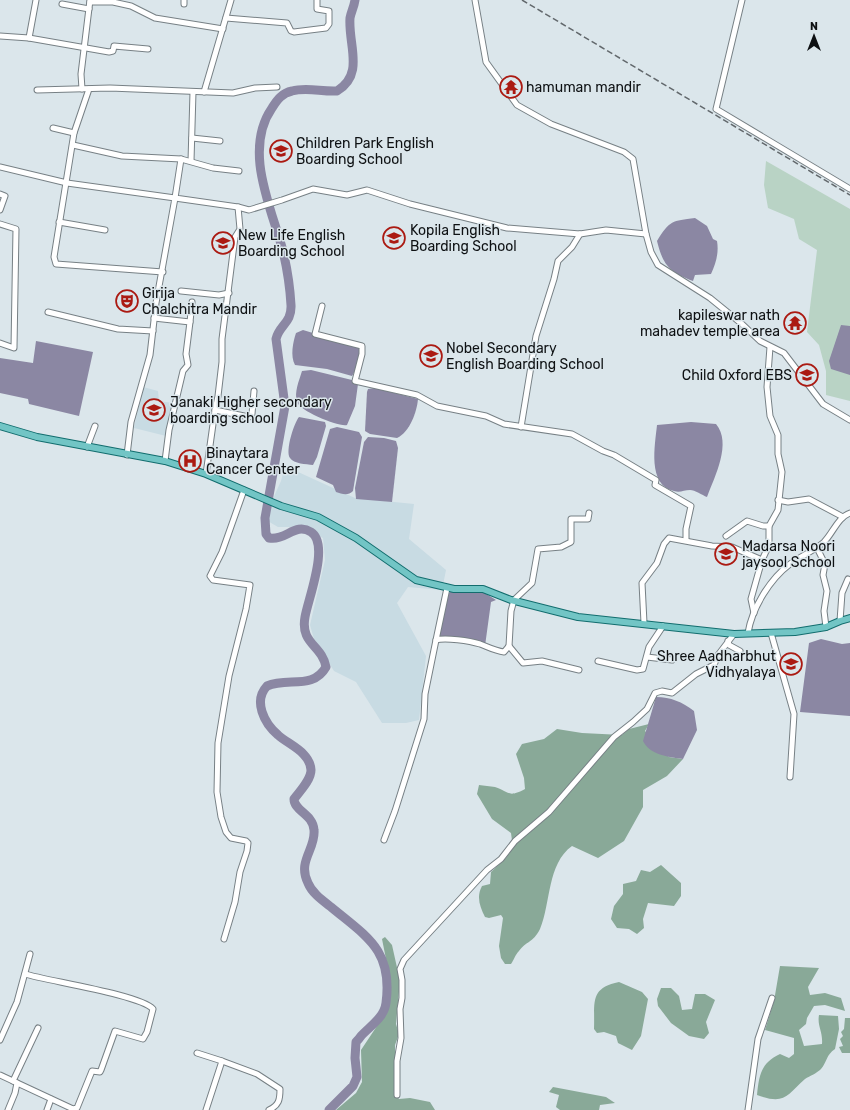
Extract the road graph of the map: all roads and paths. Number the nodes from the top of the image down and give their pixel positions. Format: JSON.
{"nodes":[{"id":1,"x":36,"y":0,"type":"edge"},
{"id":2,"x":230,"y":0,"type":"edge"},
{"id":3,"x":317,"y":0,"type":"edge"},
{"id":4,"x":475,"y":0,"type":"edge"},
{"id":5,"x":742,"y":0,"type":"edge"},
{"id":6,"x":90,"y":1,"type":"edge"},
{"id":7,"x":62,"y":4,"type":"dead end"},
{"id":8,"x":89,"y":9,"type":"junction"},
{"id":9,"x":226,"y":18,"type":"junction"},
{"id":10,"x":223,"y":29,"type":"junction"},
{"id":11,"x":0,"y":36,"type":"edge"},
{"id":12,"x":29,"y":38,"type":"junction"},
{"id":13,"x":84,"y":49,"type":"junction"},
{"id":14,"x":148,"y":49,"type":"dead end"},
{"id":15,"x":276,"y":87,"type":"dead end"},
{"id":16,"x":82,"y":89,"type":"junction"},
{"id":17,"x":89,"y":89,"type":"junction"},
{"id":18,"x":37,"y":90,"type":"dead end"},
{"id":19,"x":192,"y":92,"type":"junction"},
{"id":20,"x":204,"y":92,"type":"junction"},
{"id":21,"x":53,"y":128,"type":"dead end"},
{"id":22,"x":74,"y":133,"type":"junction"},
{"id":23,"x":192,"y":138,"type":"junction"},
{"id":24,"x":220,"y":141,"type":"dead end"},
{"id":25,"x":72,"y":145,"type":"junction"},
{"id":26,"x":181,"y":159,"type":"junction"},
{"id":27,"x":191,"y":161,"type":"junction"},
{"id":28,"x":0,"y":167,"type":"edge"},
{"id":29,"x":239,"y":170,"type":"dead end"},
{"id":30,"x":67,"y":183,"type":"junction"},
{"id":31,"x":850,"y":189,"type":"edge"},
{"id":32,"x":0,"y":194,"type":"edge"},
{"id":33,"x":175,"y":198,"type":"junction"},
{"id":34,"x":238,"y":207,"type":"junction"},
{"id":35,"x":0,"y":210,"type":"edge"},
{"id":36,"x":59,"y":222,"type":"junction"},
{"id":37,"x":0,"y":224,"type":"edge"},
{"id":38,"x":105,"y":230,"type":"dead end"},
{"id":39,"x":580,"y":234,"type":"junction"},
{"id":40,"x":646,"y":234,"type":"junction"},
{"id":41,"x":163,"y":272,"type":"junction"},
{"id":42,"x":180,"y":291,"type":"dead end"},
{"id":43,"x":229,"y":293,"type":"junction"},
{"id":44,"x":192,"y":302,"type":"dead end"},
{"id":45,"x":322,"y":306,"type":"dead end"},
{"id":46,"x":48,"y":312,"type":"dead end"},
{"id":47,"x":154,"y":318,"type":"junction"},
{"id":48,"x":190,"y":322,"type":"junction"},
{"id":49,"x":153,"y":331,"type":"junction"},
{"id":50,"x":0,"y":343,"type":"edge"},
{"id":51,"x":770,"y":347,"type":"junction"},
{"id":52,"x":254,"y":390,"type":"dead end"},
{"id":53,"x":214,"y":410,"type":"junction"},
{"id":54,"x":850,"y":420,"type":"edge"},
{"id":55,"x":0,"y":426,"type":"edge"},
{"id":56,"x":95,"y":426,"type":"dead end"},
{"id":57,"x":521,"y":427,"type":"junction"},
{"id":58,"x":87,"y":448,"type":"junction"},
{"id":59,"x":127,"y":455,"type":"junction"},
{"id":60,"x":165,"y":461,"type":"junction"},
{"id":61,"x":206,"y":474,"type":"junction"},
{"id":62,"x":244,"y":490,"type":"junction"},
{"id":63,"x":778,"y":500,"type":"junction"},
{"id":64,"x":589,"y":513,"type":"dead end"},
{"id":65,"x":850,"y":513,"type":"edge"},
{"id":66,"x":843,"y":516,"type":"junction"},
{"id":67,"x":770,"y":526,"type":"junction"},
{"id":68,"x":726,"y":536,"type":"dead end"},
{"id":69,"x":686,"y":540,"type":"junction"},
{"id":70,"x":817,"y":548,"type":"junction"},
{"id":71,"x":762,"y":560,"type":"junction"},
{"id":72,"x":848,"y":579,"type":"dead end"},
{"id":73,"x":447,"y":588,"type":"junction"},
{"id":74,"x":514,"y":600,"type":"junction"},
{"id":75,"x":754,"y":613,"type":"junction"},
{"id":76,"x":850,"y":618,"type":"edge"},
{"id":77,"x":840,"y":620,"type":"junction"},
{"id":78,"x":644,"y":623,"type":"junction"},
{"id":79,"x":663,"y":626,"type":"junction"},
{"id":80,"x":826,"y":627,"type":"junction"},
{"id":81,"x":748,"y":633,"type":"junction"},
{"id":82,"x":771,"y":633,"type":"junction"},
{"id":83,"x":734,"y":634,"type":"junction"},
{"id":84,"x":436,"y":640,"type":"junction"},
{"id":85,"x":728,"y":641,"type":"junction"},
{"id":86,"x":509,"y":646,"type":"junction"},
{"id":87,"x":740,"y":651,"type":"dead end"},
{"id":88,"x":647,"y":656,"type":"junction"},
{"id":89,"x":672,"y":660,"type":"dead end"},
{"id":90,"x":598,"y":661,"type":"dead end"},
{"id":91,"x":579,"y":670,"type":"dead end"},
{"id":92,"x":790,"y":777,"type":"dead end"},
{"id":93,"x":384,"y":840,"type":"dead end"},
{"id":94,"x":224,"y":939,"type":"dead end"},
{"id":95,"x":30,"y":954,"type":"dead end"},
{"id":96,"x":25,"y":974,"type":"junction"},
{"id":97,"x":772,"y":998,"type":"dead end"},
{"id":98,"x":38,"y":1028,"type":"dead end"},
{"id":99,"x":0,"y":1040,"type":"edge"},
{"id":100,"x":197,"y":1053,"type":"dead end"},
{"id":101,"x":222,"y":1061,"type":"junction"},
{"id":102,"x":0,"y":1075,"type":"edge"},
{"id":103,"x":15,"y":1082,"type":"junction"},
{"id":104,"x":397,"y":1095,"type":"dead end"},
{"id":105,"x":52,"y":1099,"type":"junction"},
{"id":106,"x":8,"y":1110,"type":"edge"},
{"id":107,"x":48,"y":1110,"type":"edge"},
{"id":108,"x":206,"y":1110,"type":"edge"},
{"id":109,"x":269,"y":1110,"type":"edge"},
{"id":110,"x":748,"y":1110,"type":"edge"}],
"edges":[{"from":1,"to":12,"type":"street"},
{"from":2,"to":9,"type":"street"},
{"from":3,"to":9,"type":"street"},
{"from":4,"to":40,"type":"street"},
{"from":5,"to":31,"type":"street"},
{"from":6,"to":8,"type":"street"},
{"from":6,"to":10,"type":"street"},
{"from":7,"to":8,"type":"street"},
{"from":8,"to":13,"type":"street"},
{"from":9,"to":10,"type":"street"},
{"from":10,"to":20,"type":"street"},
{"from":11,"to":12,"type":"street"},
{"from":12,"to":13,"type":"street"},
{"from":13,"to":14,"type":"street"},
{"from":13,"to":16,"type":"street"},
{"from":15,"to":20,"type":"street"},
{"from":16,"to":17,"type":"street"},
{"from":16,"to":18,"type":"street"},
{"from":17,"to":19,"type":"street"},
{"from":17,"to":22,"type":"street"},
{"from":19,"to":20,"type":"street"},
{"from":19,"to":23,"type":"street"},
{"from":21,"to":22,"type":"street"},
{"from":22,"to":25,"type":"street"},
{"from":23,"to":24,"type":"street"},
{"from":23,"to":27,"type":"street"},
{"from":25,"to":26,"type":"street"},
{"from":25,"to":30,"type":"street"},
{"from":26,"to":27,"type":"street"},
{"from":26,"to":33,"type":"street"},
{"from":27,"to":29,"type":"street"},
{"from":28,"to":30,"type":"street"},
{"from":30,"to":33,"type":"street"},
{"from":30,"to":36,"type":"street"},
{"from":32,"to":35,"type":"street"},
{"from":33,"to":34,"type":"street"},
{"from":33,"to":41,"type":"street"},
{"from":34,"to":39,"type":"street"},
{"from":34,"to":43,"type":"street"},
{"from":36,"to":38,"type":"street"},
{"from":36,"to":41,"type":"street"},
{"from":37,"to":50,"type":"street"},
{"from":39,"to":40,"type":"street"},
{"from":39,"to":57,"type":"street"},
{"from":40,"to":51,"type":"street"},
{"from":41,"to":47,"type":"street"},
{"from":42,"to":43,"type":"street"},
{"from":43,"to":53,"type":"street"},
{"from":44,"to":48,"type":"street"},
{"from":45,"to":57,"type":"street"},
{"from":46,"to":49,"type":"street"},
{"from":47,"to":48,"type":"street"},
{"from":47,"to":49,"type":"street"},
{"from":48,"to":60,"type":"street"},
{"from":49,"to":59,"type":"street"},
{"from":51,"to":54,"type":"street"},
{"from":51,"to":63,"type":"street"},
{"from":52,"to":53,"type":"street"},
{"from":53,"to":61,"type":"street"},
{"from":55,"to":58,"type":"main road"},
{"from":56,"to":58,"type":"street"},
{"from":57,"to":69,"type":"street"},
{"from":58,"to":59,"type":"main road"},
{"from":59,"to":60,"type":"main road"},
{"from":60,"to":61,"type":"main road"},
{"from":61,"to":62,"type":"main road"},
{"from":62,"to":73,"type":"main road"},
{"from":62,"to":94,"type":"street"},
{"from":63,"to":66,"type":"street"},
{"from":63,"to":67,"type":"street"},
{"from":64,"to":74,"type":"street"},
{"from":65,"to":66,"type":"street"},
{"from":66,"to":70,"type":"street"},
{"from":67,"to":68,"type":"street"},
{"from":67,"to":71,"type":"street"},
{"from":69,"to":71,"type":"street"},
{"from":69,"to":78,"type":"street"},
{"from":70,"to":75,"type":"street"},
{"from":70,"to":80,"type":"street"},
{"from":71,"to":75,"type":"street"},
{"from":72,"to":77,"type":"street"},
{"from":73,"to":74,"type":"main road"},
{"from":73,"to":84,"type":"street"},
{"from":74,"to":78,"type":"main road"},
{"from":74,"to":86,"type":"street"},
{"from":75,"to":81,"type":"street"},
{"from":76,"to":77,"type":"main road"},
{"from":77,"to":80,"type":"main road"},
{"from":78,"to":79,"type":"main road"},
{"from":79,"to":83,"type":"main road"},
{"from":79,"to":88,"type":"street"},
{"from":80,"to":82,"type":"main road"},
{"from":81,"to":82,"type":"main road"},
{"from":81,"to":83,"type":"main road"},
{"from":82,"to":92,"type":"street"},
{"from":83,"to":85,"type":"street"},
{"from":84,"to":86,"type":"street"},
{"from":84,"to":93,"type":"street"},
{"from":85,"to":87,"type":"street"},
{"from":85,"to":104,"type":"street"},
{"from":86,"to":91,"type":"street"},
{"from":88,"to":89,"type":"street"},
{"from":88,"to":90,"type":"street"},
{"from":95,"to":96,"type":"street"},
{"from":96,"to":99,"type":"street"},
{"from":96,"to":105,"type":"street"},
{"from":97,"to":110,"type":"street"},
{"from":98,"to":103,"type":"street"},
{"from":100,"to":101,"type":"street"},
{"from":101,"to":108,"type":"street"},
{"from":101,"to":109,"type":"street"},
{"from":102,"to":103,"type":"street"},
{"from":103,"to":105,"type":"street"},
{"from":103,"to":106,"type":"street"},
{"from":105,"to":107,"type":"street"}]}
